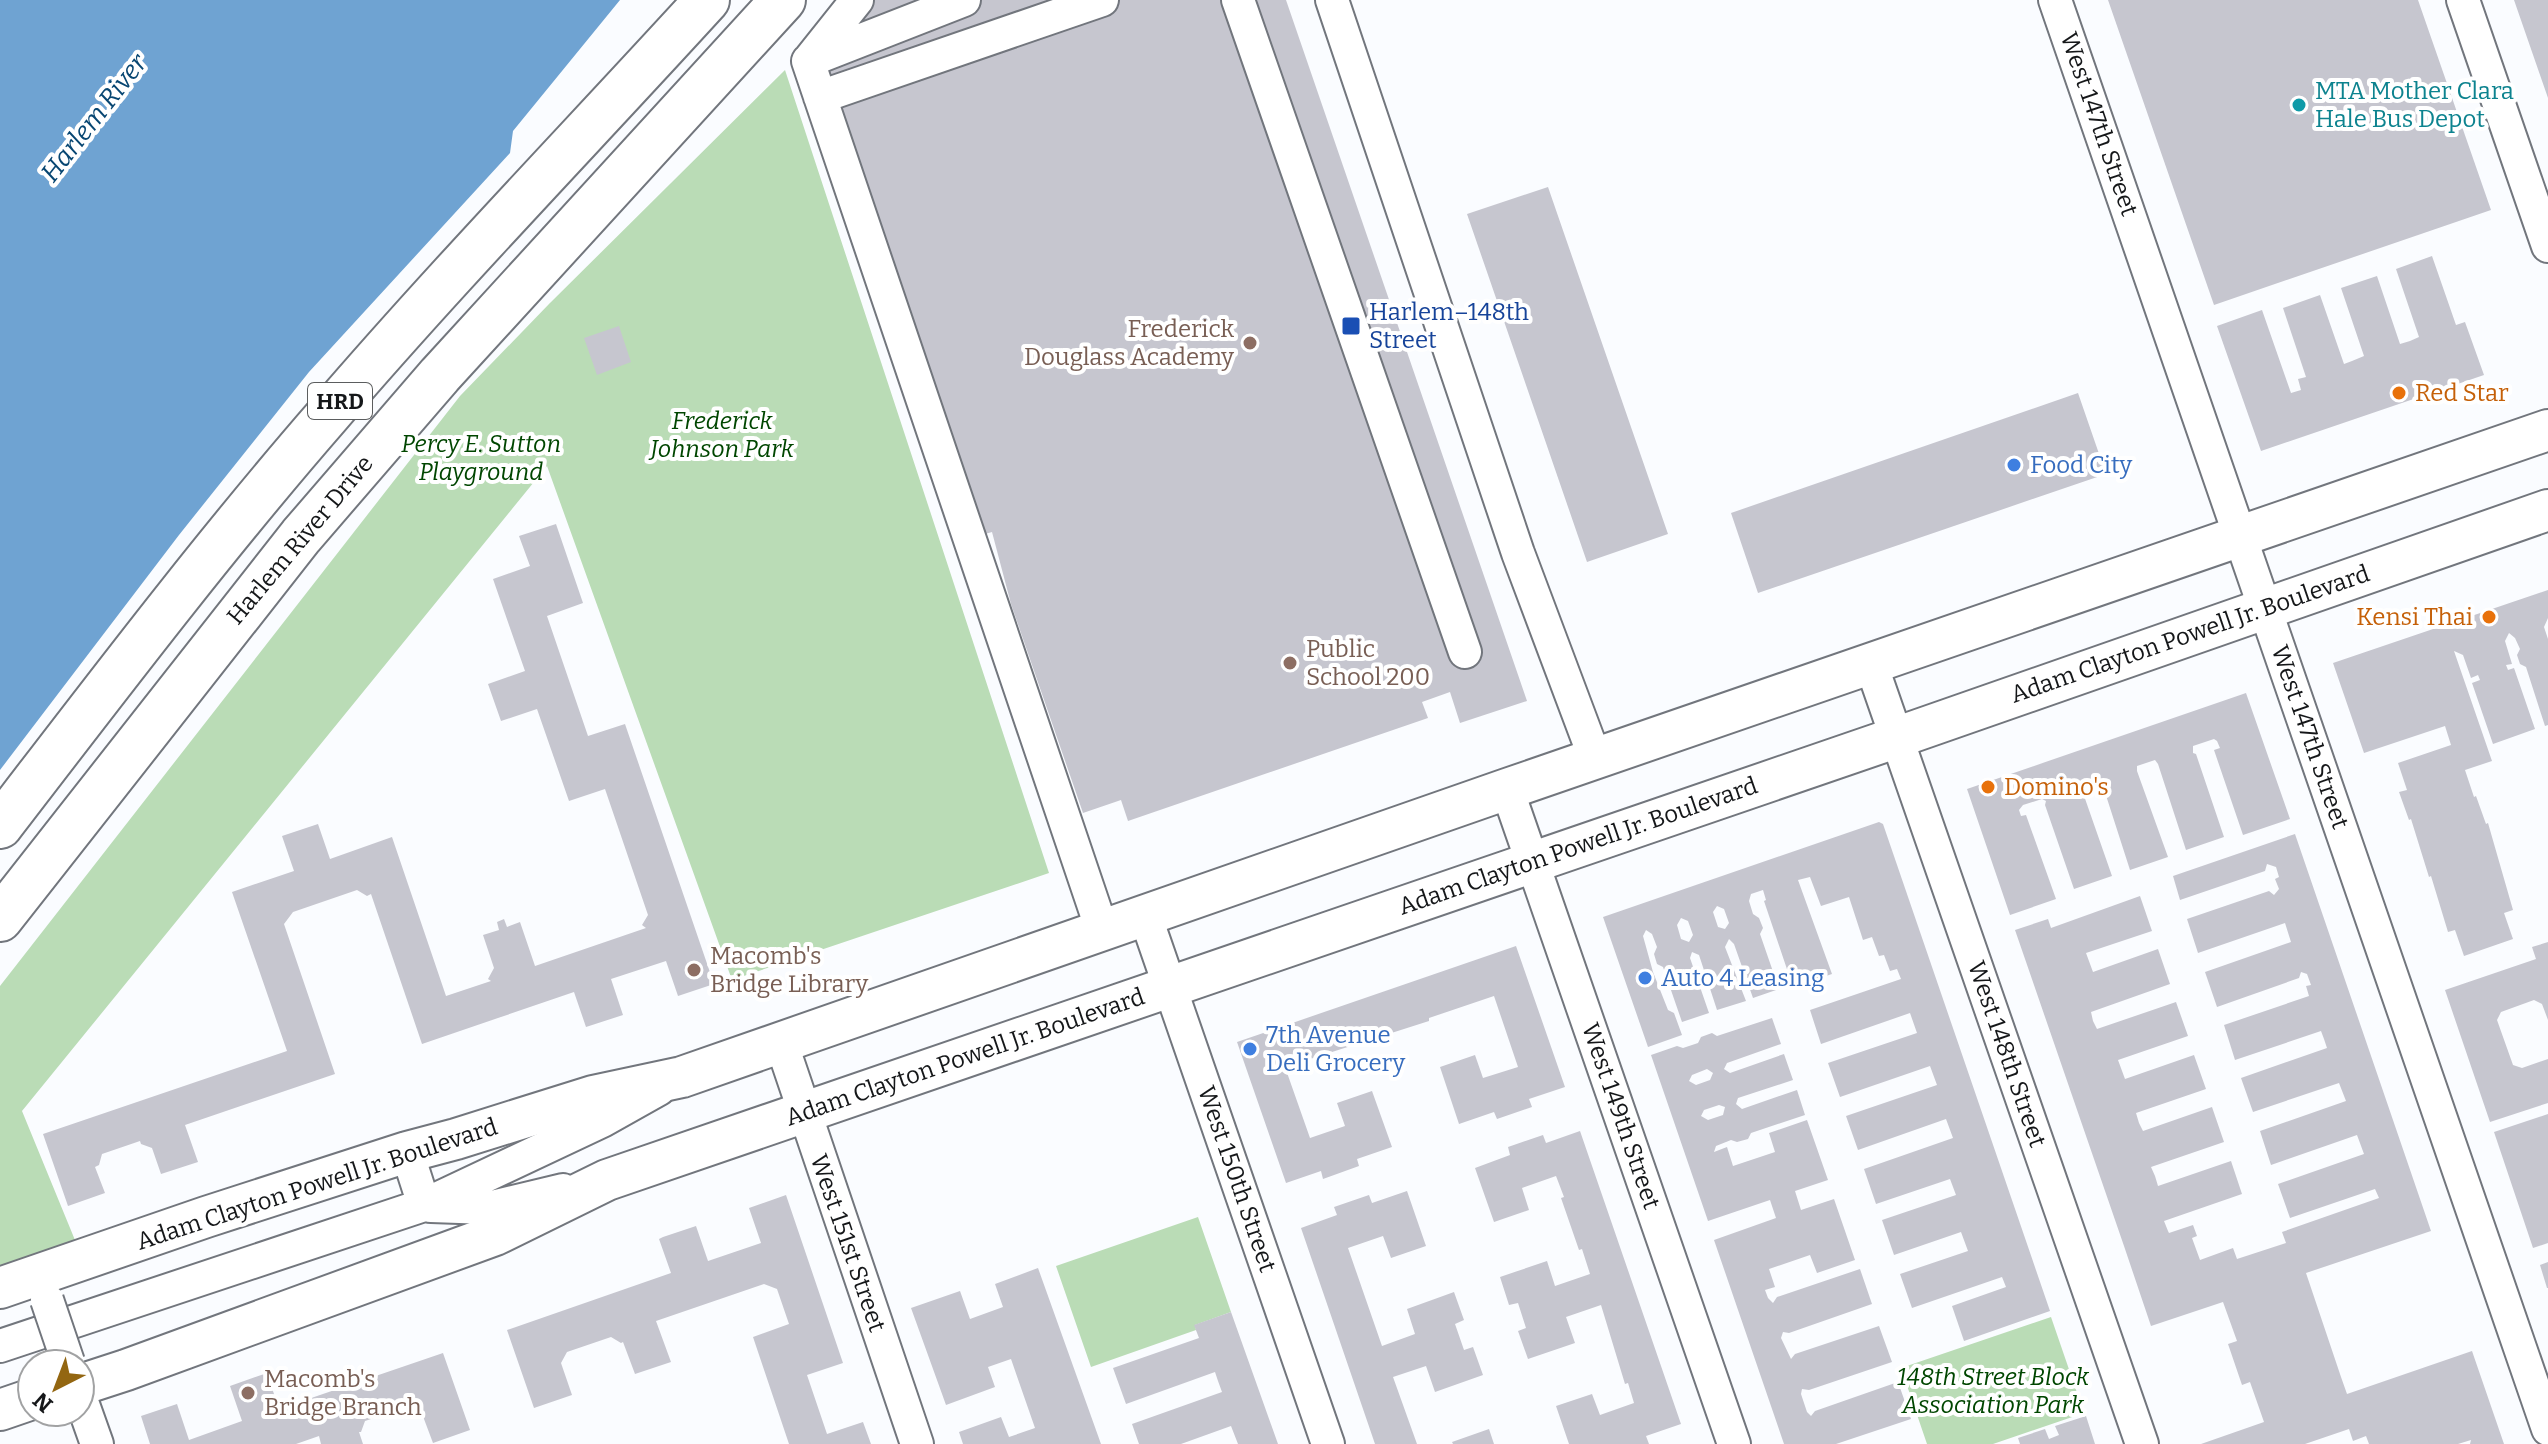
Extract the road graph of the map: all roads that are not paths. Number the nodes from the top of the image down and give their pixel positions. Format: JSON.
{"nodes":[{"id":1,"x":707,"y":0,"type":"edge"},
{"id":2,"x":783,"y":0,"type":"edge"},
{"id":3,"x":857,"y":0,"type":"edge"},
{"id":4,"x":964,"y":0,"type":"edge"},
{"id":5,"x":1102,"y":0,"type":"edge"},
{"id":6,"x":1238,"y":0,"type":"edge"},
{"id":7,"x":1332,"y":0,"type":"edge"},
{"id":8,"x":2055,"y":0,"type":"edge"},
{"id":9,"x":2463,"y":0,"type":"edge"},
{"id":10,"x":808,"y":61,"type":"junction"},
{"id":11,"x":820,"y":97,"type":"junction"},
{"id":12,"x":2548,"y":246,"type":"edge"},
{"id":13,"x":2548,"y":430,"type":"edge"},
{"id":14,"x":2548,"y":510,"type":"edge"},
{"id":15,"x":2241,"y":536,"type":"junction"},
{"id":16,"x":2266,"y":607,"type":"junction"},
{"id":17,"x":1465,"y":652,"type":"dead end"},
{"id":18,"x":1871,"y":664,"type":"junction"},
{"id":19,"x":1898,"y":737,"type":"junction"},
{"id":20,"x":1595,"y":758,"type":"junction"},
{"id":21,"x":1507,"y":789,"type":"junction"},
{"id":22,"x":0,"y":826,"type":"edge"},
{"id":23,"x":1533,"y":861,"type":"junction"},
{"id":24,"x":1145,"y":915,"type":"junction"},
{"id":25,"x":0,"y":919,"type":"edge"},
{"id":26,"x":1102,"y":930,"type":"junction"},
{"id":27,"x":1170,"y":987,"type":"junction"},
{"id":28,"x":781,"y":1042,"type":"junction"},
{"id":29,"x":682,"y":1077,"type":"junction"},
{"id":30,"x":805,"y":1112,"type":"junction"},
{"id":31,"x":407,"y":1152,"type":"junction"},
{"id":32,"x":607,"y":1180,"type":"junction"},
{"id":33,"x":424,"y":1205,"type":"junction"},
{"id":34,"x":43,"y":1287,"type":"junction"},
{"id":35,"x":0,"y":1288,"type":"edge"},
{"id":36,"x":0,"y":1346,"type":"edge"},
{"id":37,"x":64,"y":1348,"type":"edge"},
{"id":38,"x":96,"y":1370,"type":"edge"},
{"id":39,"x":2548,"y":1429,"type":"edge"},
{"id":40,"x":917,"y":1444,"type":"edge"},
{"id":41,"x":1328,"y":1444,"type":"edge"},
{"id":42,"x":1734,"y":1444,"type":"edge"},
{"id":43,"x":2142,"y":1444,"type":"edge"}],
"edges":[{"from":1,"to":22,"type":"highway","number":"HRD"},
{"from":2,"to":25,"type":"highway","name":"Harlem River Drive","number":"HRD"},
{"from":3,"to":10,"type":"street"},
{"from":4,"to":10,"type":"street"},
{"from":5,"to":11,"type":"street"},
{"from":6,"to":17,"type":"street"},
{"from":7,"to":20,"type":"street"},
{"from":8,"to":15,"type":"street","name":"West 147th Street"},
{"from":9,"to":12,"type":"street"},
{"from":10,"to":11,"type":"street"},
{"from":11,"to":26,"type":"street"},
{"from":13,"to":15,"type":"main road","name":"Adam Clayton Powell Jr. Boulevard"},
{"from":14,"to":16,"type":"main road","name":"Adam Clayton Powell Jr. Boulevard"},
{"from":15,"to":16,"type":"street","name":"West 147th Street"},
{"from":15,"to":18,"type":"main road","name":"Adam Clayton Powell Jr. Boulevard"},
{"from":16,"to":19,"type":"main road","name":"Adam Clayton Powell Jr. Boulevard"},
{"from":16,"to":39,"type":"street","name":"West 147th Street"},
{"from":18,"to":19,"type":"street","name":"West 148th Street"},
{"from":18,"to":20,"type":"main road","name":"Adam Clayton Powell Jr. Boulevard"},
{"from":19,"to":23,"type":"main road","name":"Adam Clayton Powell Jr. Boulevard"},
{"from":19,"to":43,"type":"street","name":"West 148th Street"},
{"from":20,"to":21,"type":"main road","name":"Adam Clayton Powell Jr. Boulevard"},
{"from":21,"to":23,"type":"street","name":"West 149th Street"},
{"from":21,"to":24,"type":"main road","name":"Adam Clayton Powell Jr. Boulevard"},
{"from":23,"to":27,"type":"main road","name":"Adam Clayton Powell Jr. Boulevard"},
{"from":23,"to":42,"type":"street","name":"West 149th Street"},
{"from":24,"to":26,"type":"main road","name":"Adam Clayton Powell Jr. Boulevard"},
{"from":24,"to":27,"type":"street","name":"West 150th Street"},
{"from":26,"to":28,"type":"main road","name":"Adam Clayton Powell Jr. Boulevard"},
{"from":27,"to":30,"type":"main road","name":"Adam Clayton Powell Jr. Boulevard"},
{"from":27,"to":41,"type":"street","name":"West 150th Street"},
{"from":28,"to":29,"type":"main road","name":"Adam Clayton Powell Jr. Boulevard"},
{"from":28,"to":30,"type":"street","name":"West 151st Street"},
{"from":29,"to":31,"type":"main road","name":"Adam Clayton Powell Jr. Boulevard"},
{"from":29,"to":33,"type":"street","name":"Adam Clayton Powell Jr. Boulevard"},
{"from":30,"to":32,"type":"main road","name":"Adam Clayton Powell Jr. Boulevard"},
{"from":30,"to":40,"type":"street","name":"West 151st Street"},
{"from":31,"to":33,"type":"street"},
{"from":31,"to":34,"type":"main road","name":"Adam Clayton Powell Jr. Boulevard"},
{"from":32,"to":33,"type":"street","name":"Adam Clayton Powell Jr. Boulevard"},
{"from":32,"to":38,"type":"main road","name":"Adam Clayton Powell Jr. Boulevard"},
{"from":33,"to":36,"type":"street","name":"Adam Clayton Powell Jr. Boulevard"},
{"from":34,"to":35,"type":"main road","name":"Adam Clayton Powell Jr. Boulevard"},
{"from":34,"to":37,"type":"street","bridge":true}]}
